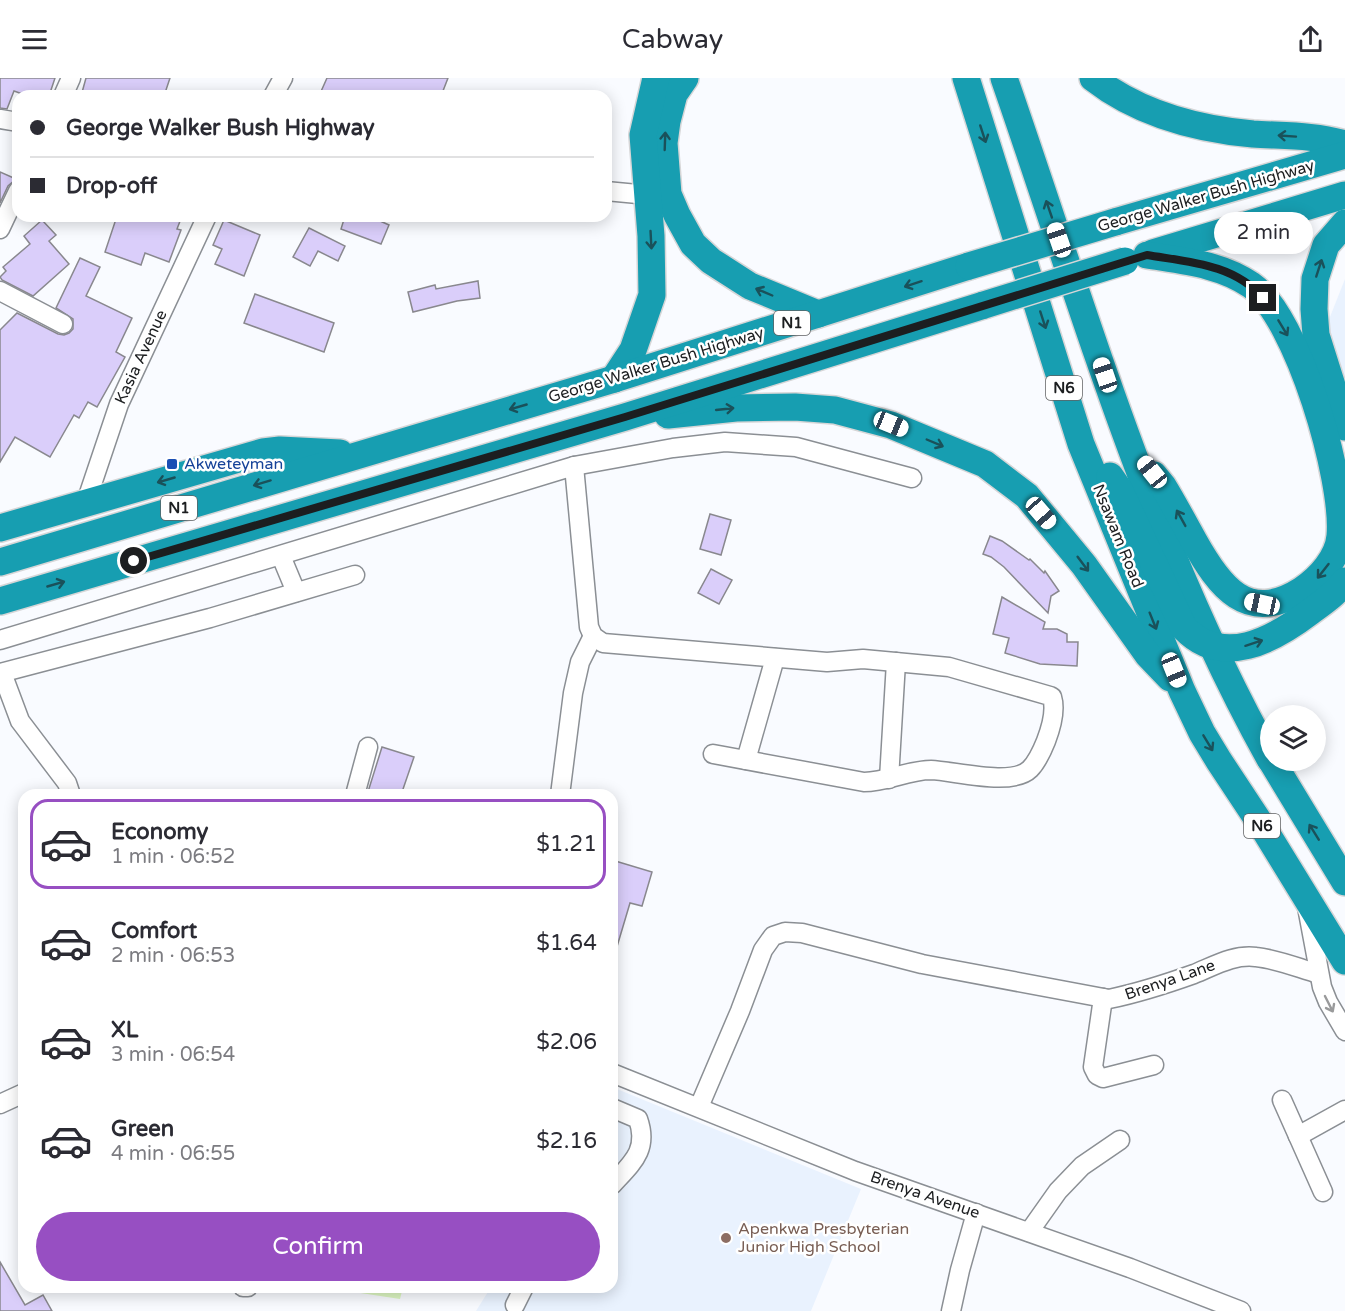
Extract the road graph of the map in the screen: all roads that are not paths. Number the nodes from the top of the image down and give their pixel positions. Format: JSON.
{"nodes":[{"id":1,"x":656,"y":78,"type":"edge"},
{"id":2,"x":685,"y":78,"type":"edge"},
{"id":3,"x":966,"y":78,"type":"edge"},
{"id":4,"x":1004,"y":78,"type":"edge"},
{"id":5,"x":1093,"y":78,"type":"edge"},
{"id":6,"x":1345,"y":144,"type":"edge"},
{"id":7,"x":1345,"y":155,"type":"edge"},
{"id":8,"x":612,"y":192,"type":"edge"},
{"id":9,"x":648,"y":195,"type":"junction"},
{"id":10,"x":1345,"y":195,"type":"edge"},
{"id":11,"x":12,"y":204,"type":"edge"},
{"id":12,"x":204,"y":222,"type":"edge"},
{"id":13,"x":1345,"y":223,"type":"edge"},
{"id":14,"x":0,"y":229,"type":"edge"},
{"id":15,"x":1136,"y":258,"type":"junction"},
{"id":16,"x":0,"y":291,"type":"edge"},
{"id":17,"x":818,"y":314,"type":"junction"},
{"id":18,"x":63,"y":324,"type":"dead end"},
{"id":19,"x":614,"y":379,"type":"junction"},
{"id":20,"x":625,"y":417,"type":"junction"},
{"id":21,"x":1345,"y":427,"type":"edge"},
{"id":22,"x":1128,"y":443,"type":"junction"},
{"id":23,"x":1081,"y":444,"type":"junction"},
{"id":24,"x":359,"y":454,"type":"junction"},
{"id":25,"x":574,"y":466,"type":"junction"},
{"id":26,"x":912,"y":478,"type":"dead end"},
{"id":27,"x":86,"y":502,"type":"junction"},
{"id":28,"x":0,"y":528,"type":"edge"},
{"id":29,"x":281,"y":556,"type":"junction"},
{"id":30,"x":0,"y":562,"type":"edge"},
{"id":31,"x":355,"y":575,"type":"dead end"},
{"id":32,"x":1345,"y":581,"type":"edge"},
{"id":33,"x":296,"y":592,"type":"junction"},
{"id":34,"x":0,"y":601,"type":"edge"},
{"id":35,"x":592,"y":636,"type":"junction"},
{"id":36,"x":0,"y":640,"type":"edge"},
{"id":37,"x":1211,"y":646,"type":"junction"},
{"id":38,"x":775,"y":658,"type":"junction"},
{"id":39,"x":897,"y":662,"type":"junction"},
{"id":40,"x":1,"y":673,"type":"edge"},
{"id":41,"x":1182,"y":691,"type":"junction"},
{"id":42,"x":1260,"y":739,"type":"edge"},
{"id":43,"x":368,"y":747,"type":"dead end"},
{"id":44,"x":713,"y":754,"type":"dead end"},
{"id":45,"x":746,"y":760,"type":"junction"},
{"id":46,"x":1278,"y":771,"type":"edge"},
{"id":47,"x":889,"y":779,"type":"junction"},
{"id":48,"x":69,"y":789,"type":"edge"},
{"id":49,"x":357,"y":789,"type":"edge"},
{"id":50,"x":561,"y":789,"type":"edge"},
{"id":51,"x":1345,"y":882,"type":"edge"},
{"id":52,"x":1305,"y":894,"type":"junction"},
{"id":53,"x":1345,"y":961,"type":"edge"},
{"id":54,"x":1318,"y":974,"type":"junction"},
{"id":55,"x":1103,"y":998,"type":"junction"},
{"id":56,"x":1345,"y":1031,"type":"edge"},
{"id":57,"x":1154,"y":1065,"type":"dead end"},
{"id":58,"x":618,"y":1075,"type":"edge"},
{"id":59,"x":18,"y":1096,"type":"edge"},
{"id":60,"x":1282,"y":1100,"type":"dead end"},
{"id":61,"x":0,"y":1104,"type":"edge"},
{"id":62,"x":699,"y":1107,"type":"junction"},
{"id":63,"x":1345,"y":1110,"type":"edge"},
{"id":64,"x":618,"y":1111,"type":"edge"},
{"id":65,"x":1298,"y":1136,"type":"junction"},
{"id":66,"x":1120,"y":1140,"type":"dead end"},
{"id":67,"x":618,"y":1178,"type":"edge"},
{"id":68,"x":1323,"y":1192,"type":"dead end"},
{"id":69,"x":976,"y":1213,"type":"junction"},
{"id":70,"x":1029,"y":1232,"type":"junction"},
{"id":71,"x":521,"y":1293,"type":"edge"},
{"id":72,"x":515,"y":1305,"type":"dead end"},
{"id":73,"x":951,"y":1311,"type":"edge"},
{"id":74,"x":1241,"y":1311,"type":"edge"}],
"edges":[{"from":1,"to":9,"type":"highway"},
{"from":17,"to":2,"type":"highway","one_way":true},
{"from":3,"to":23,"type":"highway","name":"Nsawam Road","number":"N6","one_way":true},
{"from":22,"to":4,"type":"highway","number":"N6","one_way":true},
{"from":6,"to":5,"type":"highway","one_way":true},
{"from":7,"to":17,"type":"highway","name":"George Walker Bush Highway","number":"N1","one_way":true,"bridge":true},
{"from":8,"to":9,"type":"street"},
{"from":9,"to":19,"type":"highway","one_way":true},
{"from":10,"to":15,"type":"highway","number":"N1"},
{"from":11,"to":14,"type":"street"},
{"from":12,"to":27,"type":"street","name":"Kasia Avenue"},
{"from":21,"to":13,"type":"highway","one_way":true},
{"from":15,"to":20,"type":"highway","number":"N1","bridge":true},
{"from":15,"to":22,"type":"highway","one_way":true},
{"from":16,"to":18,"type":"street"},
{"from":17,"to":19,"type":"highway","name":"George Walker Bush Highway","number":"N1"},
{"from":19,"to":24,"type":"highway","name":"George Walker Bush Highway","number":"N1","one_way":true},
{"from":34,"to":20,"type":"highway","number":"N1","one_way":true},
{"from":20,"to":41,"type":"highway","one_way":true},
{"from":22,"to":37,"type":"highway","number":"N6"},
{"from":23,"to":37,"type":"highway"},
{"from":23,"to":41,"type":"highway","name":"Nsawam Road","number":"N6","one_way":true},
{"from":24,"to":27,"type":"highway","one_way":true},
{"from":24,"to":30,"type":"highway","name":"George Walker Bush Highway","number":"N1","one_way":true},
{"from":25,"to":26,"type":"street"},
{"from":25,"to":29,"type":"street"},
{"from":25,"to":35,"type":"street"},
{"from":27,"to":28,"type":"highway"},
{"from":29,"to":33,"type":"street"},
{"from":29,"to":36,"type":"street"},
{"from":31,"to":33,"type":"street"},
{"from":37,"to":32,"type":"highway","one_way":true},
{"from":33,"to":40,"type":"street"},
{"from":35,"to":38,"type":"street"},
{"from":35,"to":50,"type":"street"},
{"from":37,"to":42,"type":"highway","number":"N6"},
{"from":38,"to":39,"type":"street"},
{"from":38,"to":45,"type":"street"},
{"from":39,"to":47,"type":"street"},
{"from":39,"to":47,"type":"street"},
{"from":40,"to":48,"type":"street"},
{"from":41,"to":52,"type":"highway","name":"Nsawam Road","number":"N6","one_way":true},
{"from":43,"to":49,"type":"street"},
{"from":44,"to":45,"type":"street"},
{"from":45,"to":47,"type":"street"},
{"from":51,"to":46,"type":"highway","number":"N6","one_way":true},
{"from":52,"to":53,"type":"highway","name":"Nsawam Road","number":"N6"},
{"from":52,"to":54,"type":"street"},
{"from":54,"to":55,"type":"street","name":"Brenya Lane"},
{"from":54,"to":56,"type":"street","one_way":true},
{"from":55,"to":57,"type":"street"},
{"from":55,"to":62,"type":"street","name":"Brenya Lane"},
{"from":58,"to":62,"type":"street","name":"Brenya Avenue"},
{"from":59,"to":61,"type":"street"},
{"from":60,"to":65,"type":"street"},
{"from":62,"to":69,"type":"street","name":"Brenya Avenue"},
{"from":63,"to":65,"type":"street"},
{"from":64,"to":67,"type":"street"},
{"from":65,"to":68,"type":"street"},
{"from":66,"to":70,"type":"street"},
{"from":69,"to":70,"type":"street","name":"Brenya Avenue"},
{"from":69,"to":73,"type":"street"},
{"from":70,"to":74,"type":"street","name":"Brenya Avenue"},
{"from":71,"to":72,"type":"street"}]}
